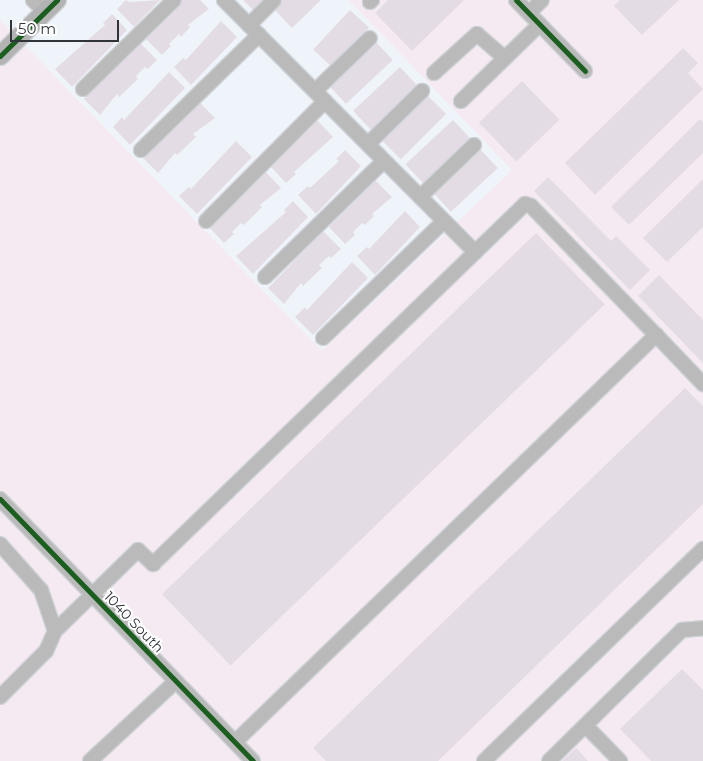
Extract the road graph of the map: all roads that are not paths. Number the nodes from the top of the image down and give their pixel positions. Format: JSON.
{"nodes":[{"id":1,"x":57,"y":0,"type":"edge"},
{"id":2,"x":174,"y":0,"type":"edge"},
{"id":3,"x":224,"y":0,"type":"edge"},
{"id":4,"x":274,"y":0,"type":"edge"},
{"id":5,"x":516,"y":0,"type":"edge"},
{"id":6,"x":542,"y":0,"type":"edge"},
{"id":7,"x":39,"y":6,"type":"edge"},
{"id":8,"x":529,"y":13,"type":"junction"},
{"id":9,"x":540,"y":24,"type":"junction"},
{"id":10,"x":254,"y":30,"type":"junction"},
{"id":11,"x":370,"y":38,"type":"dead end"},
{"id":12,"x":0,"y":56,"type":"edge"},
{"id":13,"x":505,"y":58,"type":"junction"},
{"id":14,"x":585,"y":70,"type":"dead end"},
{"id":15,"x":434,"y":72,"type":"dead end"},
{"id":16,"x":83,"y":89,"type":"dead end"},
{"id":17,"x":422,"y":91,"type":"dead end"},
{"id":18,"x":320,"y":96,"type":"junction"},
{"id":19,"x":461,"y":100,"type":"dead end"},
{"id":20,"x":368,"y":144,"type":"junction"},
{"id":21,"x":474,"y":145,"type":"dead end"},
{"id":22,"x":141,"y":150,"type":"dead end"},
{"id":23,"x":384,"y":161,"type":"junction"},
{"id":24,"x":420,"y":197,"type":"junction"},
{"id":25,"x":206,"y":221,"type":"dead end"},
{"id":26,"x":444,"y":221,"type":"junction"},
{"id":27,"x":474,"y":251,"type":"junction"},
{"id":28,"x":265,"y":278,"type":"dead end"},
{"id":29,"x":656,"y":335,"type":"junction"},
{"id":30,"x":323,"y":338,"type":"dead end"},
{"id":31,"x":703,"y":384,"type":"edge"},
{"id":32,"x":0,"y":498,"type":"edge"},
{"id":33,"x":0,"y":544,"type":"edge"},
{"id":34,"x":703,"y":549,"type":"edge"},
{"id":35,"x":92,"y":594,"type":"junction"},
{"id":36,"x":703,"y":628,"type":"edge"},
{"id":37,"x":55,"y":631,"type":"junction"},
{"id":38,"x":176,"y":681,"type":"junction"},
{"id":39,"x":0,"y":697,"type":"edge"},
{"id":40,"x":586,"y":726,"type":"junction"},
{"id":41,"x":235,"y":742,"type":"junction"},
{"id":42,"x":90,"y":761,"type":"edge"},
{"id":43,"x":252,"y":761,"type":"edge"},
{"id":44,"x":484,"y":761,"type":"edge"},
{"id":45,"x":549,"y":761,"type":"edge"},
{"id":46,"x":620,"y":761,"type":"edge"}],
"edges":[{"from":1,"to":7,"type":"main road"},
{"from":2,"to":16,"type":"street"},
{"from":3,"to":10,"type":"street"},
{"from":4,"to":10,"type":"street"},
{"from":5,"to":8,"type":"street"},
{"from":6,"to":8,"type":"street"},
{"from":7,"to":12,"type":"main road"},
{"from":8,"to":9,"type":"street"},
{"from":9,"to":13,"type":"street"},
{"from":9,"to":14,"type":"street"},
{"from":10,"to":18,"type":"street"},
{"from":10,"to":22,"type":"street"},
{"from":11,"to":18,"type":"street"},
{"from":13,"to":15,"type":"street"},
{"from":13,"to":19,"type":"street"},
{"from":17,"to":20,"type":"street"},
{"from":18,"to":20,"type":"street"},
{"from":18,"to":25,"type":"street"},
{"from":20,"to":23,"type":"street"},
{"from":21,"to":24,"type":"street"},
{"from":23,"to":24,"type":"street"},
{"from":23,"to":28,"type":"street"},
{"from":24,"to":26,"type":"street"},
{"from":26,"to":27,"type":"street"},
{"from":26,"to":30,"type":"street"},
{"from":27,"to":29,"type":"street"},
{"from":27,"to":35,"type":"street"},
{"from":29,"to":31,"type":"street"},
{"from":29,"to":41,"type":"street"},
{"from":32,"to":35,"type":"street","name":"1040 South"},
{"from":33,"to":37,"type":"street"},
{"from":34,"to":44,"type":"street"},
{"from":35,"to":37,"type":"street"},
{"from":35,"to":38,"type":"street","name":"1040 South"},
{"from":36,"to":40,"type":"street"},
{"from":37,"to":39,"type":"street"},
{"from":38,"to":41,"type":"street","name":"1040 South"},
{"from":38,"to":42,"type":"street"},
{"from":40,"to":45,"type":"street"},
{"from":40,"to":46,"type":"street"},
{"from":41,"to":43,"type":"street","name":"1040 South"}]}
